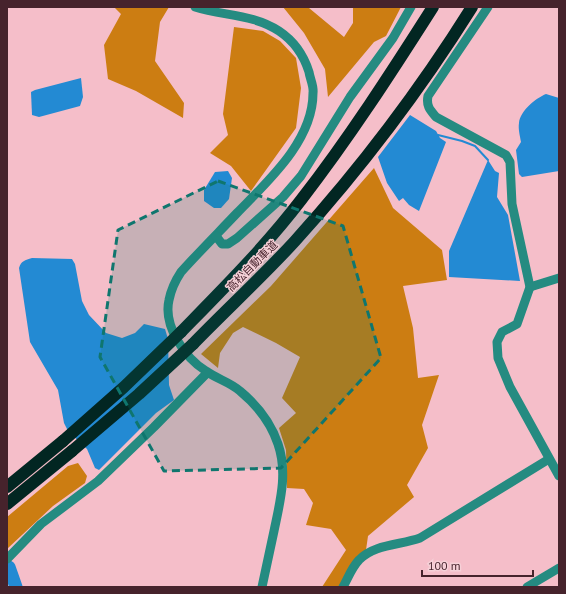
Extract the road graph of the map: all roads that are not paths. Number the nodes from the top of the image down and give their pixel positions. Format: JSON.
{"nodes":[{"id":1,"x":195,"y":7,"type":"edge"},
{"id":2,"x":411,"y":7,"type":"edge"},
{"id":3,"x":433,"y":7,"type":"edge"},
{"id":4,"x":472,"y":7,"type":"edge"},
{"id":5,"x":488,"y":7,"type":"edge"},
{"id":6,"x":216,"y":236,"type":"junction"},
{"id":7,"x":559,"y":278,"type":"edge"},
{"id":8,"x":530,"y":287,"type":"junction"},
{"id":9,"x":207,"y":372,"type":"junction"},
{"id":10,"x":553,"y":461,"type":"edge"},
{"id":11,"x":559,"y":476,"type":"edge"},
{"id":12,"x":7,"y":487,"type":"edge"},
{"id":13,"x":7,"y":504,"type":"edge"},
{"id":14,"x":7,"y":559,"type":"edge"},
{"id":15,"x":559,"y":568,"type":"edge"},
{"id":16,"x":262,"y":587,"type":"edge"},
{"id":17,"x":343,"y":587,"type":"edge"},
{"id":18,"x":527,"y":587,"type":"edge"}],
"edges":[{"from":1,"to":6,"type":"street"},
{"from":2,"to":6,"type":"street"},
{"from":3,"to":12,"type":"highway","name":"高松自動車道","bridge":true},
{"from":4,"to":13,"type":"highway","name":"高松自動車道","bridge":true},
{"from":5,"to":8,"type":"street"},
{"from":6,"to":9,"type":"street"},
{"from":7,"to":8,"type":"street"},
{"from":8,"to":10,"type":"street"},
{"from":9,"to":14,"type":"street"},
{"from":9,"to":16,"type":"street"},
{"from":10,"to":11,"type":"street"},
{"from":10,"to":17,"type":"street"},
{"from":15,"to":18,"type":"street"}]}
